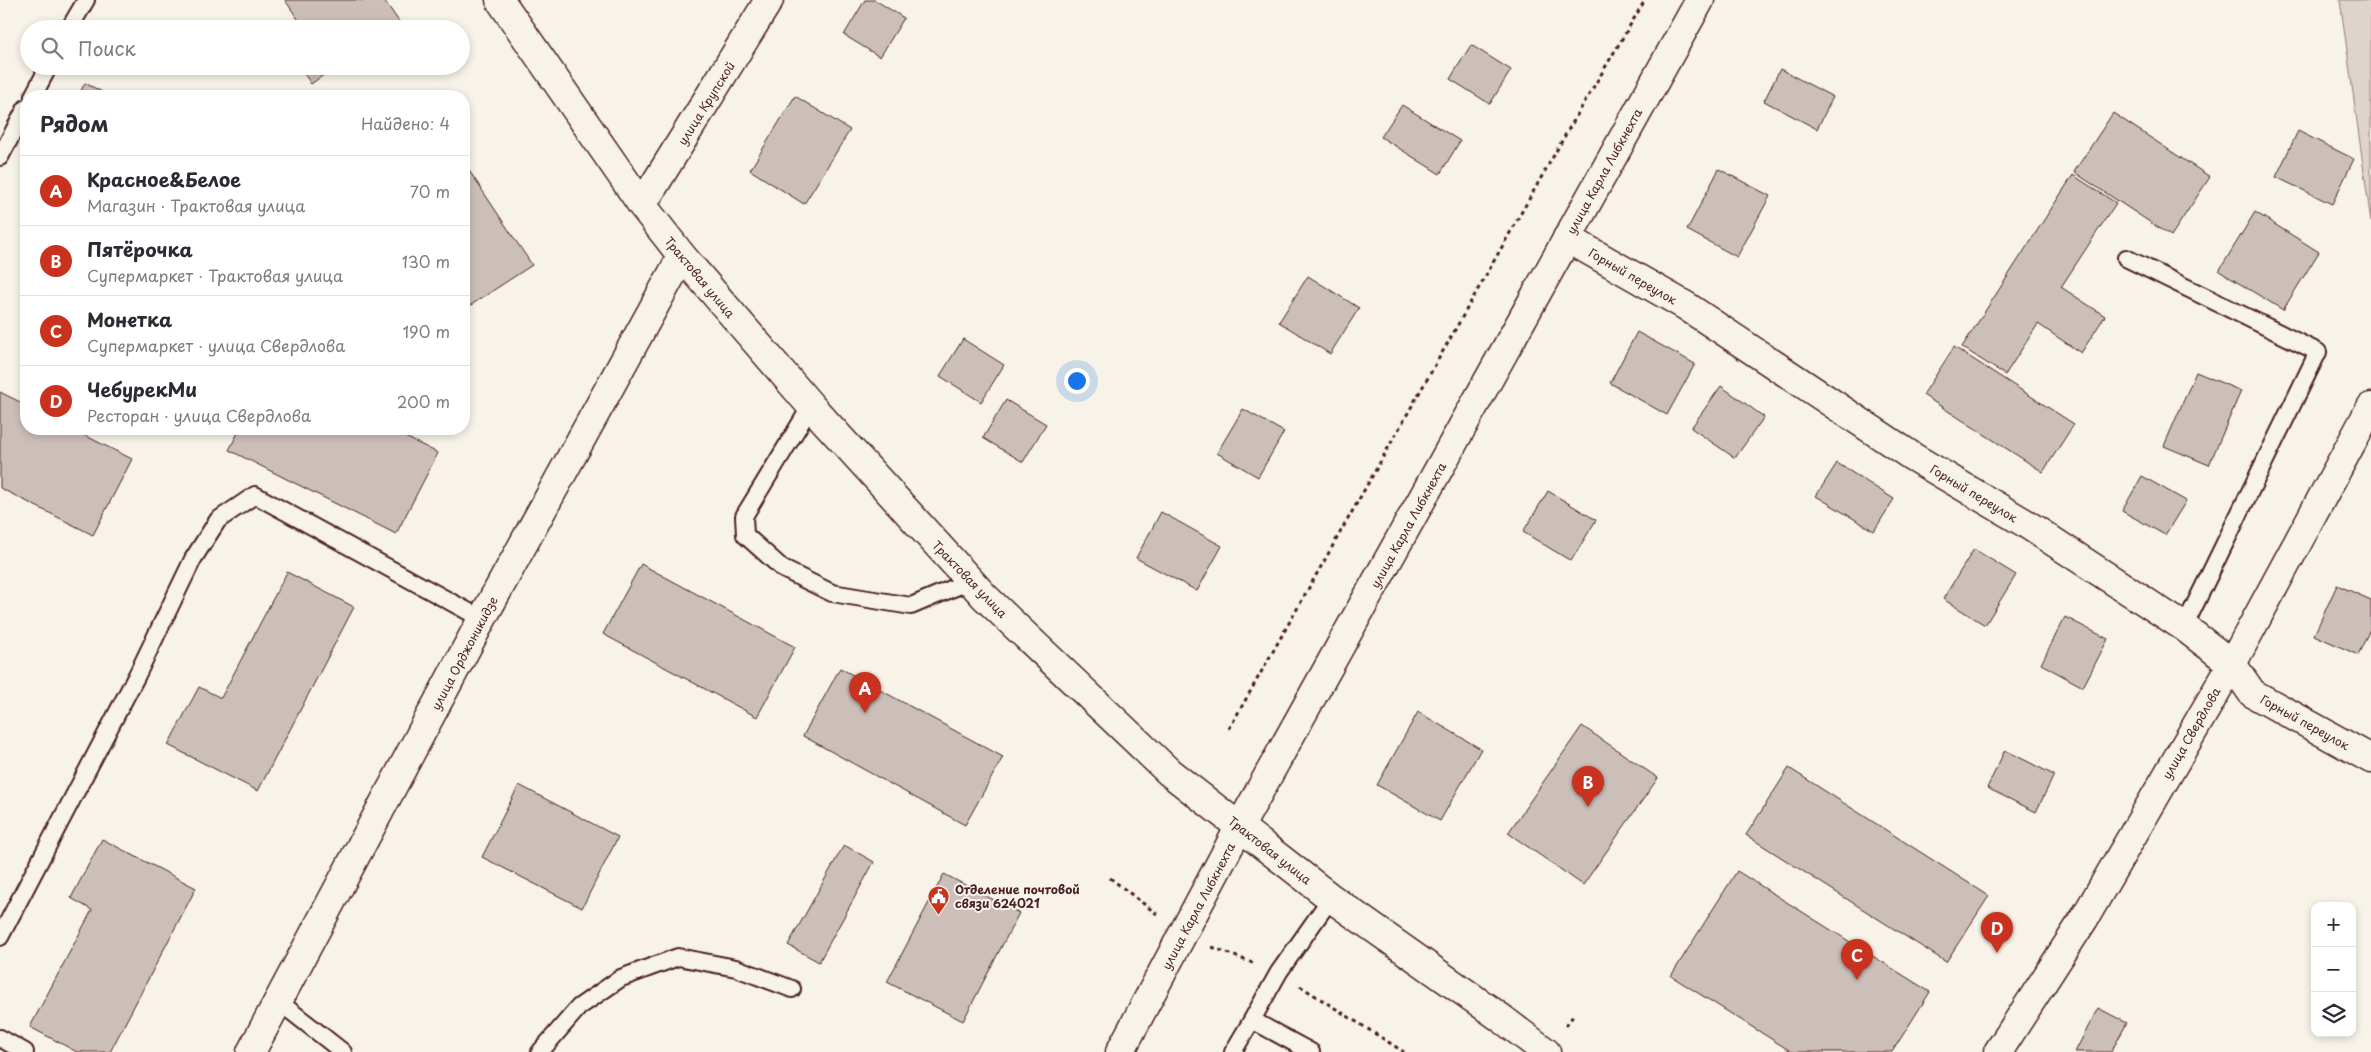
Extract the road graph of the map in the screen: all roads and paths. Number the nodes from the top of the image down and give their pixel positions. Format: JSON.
{"nodes":[{"id":1,"x":86,"y":0,"type":"edge"},
{"id":2,"x":500,"y":0,"type":"edge"},
{"id":3,"x":769,"y":0,"type":"edge"},
{"id":4,"x":1646,"y":0,"type":"edge"},
{"id":5,"x":1700,"y":0,"type":"edge"},
{"id":6,"x":74,"y":20,"type":"edge"},
{"id":7,"x":44,"y":75,"type":"edge"},
{"id":8,"x":36,"y":90,"type":"edge"},
{"id":9,"x":20,"y":119,"type":"edge"},
{"id":10,"x":0,"y":157,"type":"edge"},
{"id":11,"x":642,"y":205,"type":"junction"},
{"id":12,"x":1567,"y":238,"type":"junction"},
{"id":13,"x":682,"y":256,"type":"junction"},
{"id":14,"x":2126,"y":258,"type":"dead end"},
{"id":15,"x":811,"y":406,"type":"junction"},
{"id":16,"x":2371,"y":407,"type":"edge"},
{"id":17,"x":970,"y":581,"type":"junction"},
{"id":18,"x":482,"y":619,"type":"junction"},
{"id":19,"x":2184,"y":627,"type":"junction"},
{"id":20,"x":2232,"y":664,"type":"junction"},
{"id":21,"x":1229,"y":729,"type":"dead end"},
{"id":22,"x":2371,"y":759,"type":"edge"},
{"id":23,"x":1240,"y":826,"type":"junction"},
{"id":24,"x":1331,"y":898,"type":"junction"},
{"id":25,"x":0,"y":937,"type":"edge"},
{"id":26,"x":792,"y":989,"type":"dead end"},
{"id":27,"x":278,"y":1001,"type":"junction"},
{"id":28,"x":1252,"y":1020,"type":"junction"},
{"id":29,"x":0,"y":1038,"type":"edge"},
{"id":30,"x":25,"y":1052,"type":"edge"},
{"id":31,"x":251,"y":1052,"type":"edge"},
{"id":32,"x":343,"y":1052,"type":"edge"},
{"id":33,"x":540,"y":1052,"type":"edge"},
{"id":34,"x":1120,"y":1052,"type":"edge"},
{"id":35,"x":1233,"y":1052,"type":"edge"},
{"id":36,"x":1311,"y":1052,"type":"edge"},
{"id":37,"x":1546,"y":1052,"type":"edge"},
{"id":38,"x":1998,"y":1052,"type":"edge"}],
"edges":[{"from":1,"to":6,"type":"lane"},
{"from":2,"to":11,"type":"street","name":"Трактовая улица"},
{"from":3,"to":11,"type":"street","name":"улица Крупской"},
{"from":4,"to":21,"type":"path"},
{"from":5,"to":12,"type":"street","name":"улица Карла Либкнехта"},
{"from":7,"to":8,"type":"lane"},
{"from":9,"to":10,"type":"lane"},
{"from":11,"to":13,"type":"street","name":"Трактовая улица"},
{"from":12,"to":19,"type":"street","name":"Горный переулок"},
{"from":12,"to":23,"type":"street","name":"улица Карла Либкнехта"},
{"from":13,"to":15,"type":"street","name":"Трактовая улица"},
{"from":13,"to":18,"type":"street","name":"улица Орджоникидзе"},
{"from":14,"to":19,"type":"lane"},
{"from":15,"to":17,"type":"street","name":"Трактовая улица"},
{"from":15,"to":17,"type":"lane"},
{"from":16,"to":20,"type":"street","name":"улица Свердлова"},
{"from":17,"to":23,"type":"street","name":"Трактовая улица"},
{"from":18,"to":25,"type":"lane"},
{"from":18,"to":27,"type":"street","name":"улица Орджоникидзе"},
{"from":19,"to":20,"type":"street","name":"Горный переулок"},
{"from":20,"to":22,"type":"street","name":"Горный переулок"},
{"from":20,"to":38,"type":"street","name":"улица Свердлова"},
{"from":23,"to":24,"type":"street","name":"Трактовая улица"},
{"from":23,"to":34,"type":"street","name":"улица Карла Либкнехта"},
{"from":24,"to":28,"type":"lane"},
{"from":24,"to":37,"type":"street","name":"Трактовая улица"},
{"from":26,"to":33,"type":"lane"},
{"from":27,"to":31,"type":"street","name":"улица Орджоникидзе"},
{"from":27,"to":32,"type":"lane"},
{"from":28,"to":35,"type":"lane"},
{"from":28,"to":36,"type":"lane"},
{"from":29,"to":30,"type":"lane"}]}
